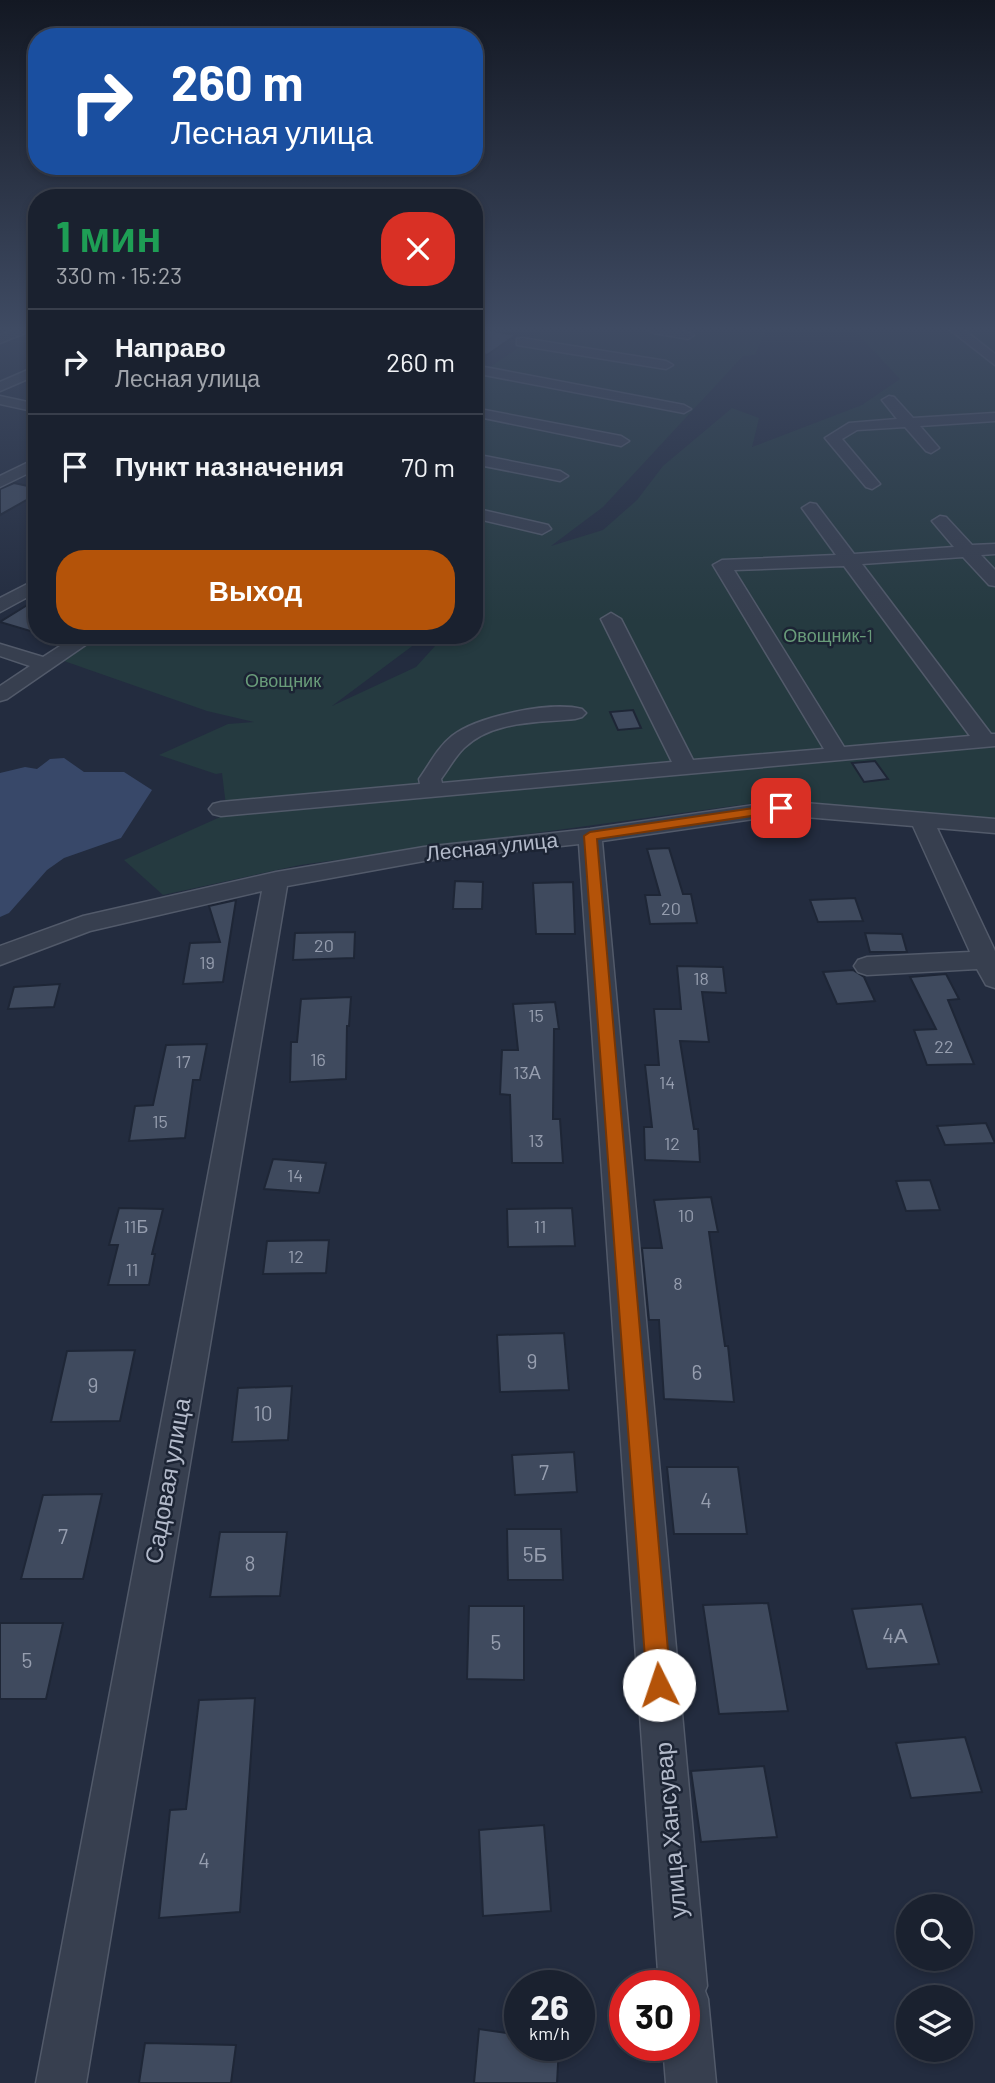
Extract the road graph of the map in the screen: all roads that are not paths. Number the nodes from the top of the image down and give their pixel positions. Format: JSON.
{"nodes":[{"id":1,"x":546,"y":426,"type":"edge"},
{"id":2,"x":854,"y":426,"type":"edge"},
{"id":3,"x":912,"y":426,"type":"edge"},
{"id":4,"x":621,"y":441,"type":"dead end"},
{"id":5,"x":931,"y":448,"type":"dead end"},
{"id":6,"x":483,"y":461,"type":"edge"},
{"id":7,"x":28,"y":468,"type":"edge"},
{"id":8,"x":559,"y":476,"type":"dead end"},
{"id":9,"x":0,"y":482,"type":"edge"},
{"id":10,"x":872,"y":484,"type":"dead end"},
{"id":11,"x":810,"y":508,"type":"dead end"},
{"id":12,"x":483,"y":515,"type":"edge"},
{"id":13,"x":940,"y":521,"type":"dead end"},
{"id":14,"x":542,"y":529,"type":"dead end"},
{"id":15,"x":995,"y":549,"type":"edge"},
{"id":16,"x":967,"y":551,"type":"junction"},
{"id":17,"x":849,"y":560,"type":"junction"},
{"id":18,"x":995,"y":581,"type":"edge"},
{"id":19,"x":28,"y":589,"type":"edge"},
{"id":20,"x":0,"y":606,"type":"edge"},
{"id":21,"x":611,"y":619,"type":"dead end"},
{"id":22,"x":77,"y":644,"type":"edge"},
{"id":23,"x":0,"y":650,"type":"edge"},
{"id":24,"x":47,"y":665,"type":"junction"},
{"id":25,"x":0,"y":695,"type":"edge"},
{"id":26,"x":575,"y":713,"type":"dead end"},
{"id":27,"x":990,"y":741,"type":"edge"},
{"id":28,"x":838,"y":754,"type":"junction"},
{"id":29,"x":685,"y":767,"type":"junction"},
{"id":30,"x":432,"y":790,"type":"junction"},
{"id":31,"x":221,"y":809,"type":"dead end"},
{"id":32,"x":921,"y":818,"type":"junction"},
{"id":33,"x":995,"y":827,"type":"edge"},
{"id":34,"x":590,"y":836,"type":"junction"},
{"id":35,"x":276,"y":880,"type":"junction"},
{"id":36,"x":0,"y":956,"type":"edge"},
{"id":37,"x":867,"y":966,"type":"dead end"},
{"id":38,"x":990,"y":969,"type":"edge"},
{"id":39,"x":682,"y":1970,"type":"edge"},
{"id":40,"x":689,"y":2061,"type":"edge"},
{"id":41,"x":61,"y":2083,"type":"edge"},
{"id":42,"x":691,"y":2083,"type":"edge"}],
"edges":[{"from":1,"to":4,"type":"street"},
{"from":2,"to":10,"type":"street"},
{"from":3,"to":5,"type":"street"},
{"from":6,"to":8,"type":"street"},
{"from":7,"to":9,"type":"street"},
{"from":11,"to":17,"type":"street"},
{"from":12,"to":14,"type":"street"},
{"from":13,"to":16,"type":"street"},
{"from":15,"to":16,"type":"street"},
{"from":16,"to":17,"type":"street"},
{"from":16,"to":18,"type":"street"},
{"from":17,"to":27,"type":"street"},
{"from":17,"to":28,"type":"street"},
{"from":19,"to":20,"type":"street"},
{"from":21,"to":29,"type":"street"},
{"from":22,"to":24,"type":"street"},
{"from":23,"to":24,"type":"street"},
{"from":24,"to":25,"type":"street"},
{"from":26,"to":30,"type":"street"},
{"from":27,"to":28,"type":"street"},
{"from":28,"to":29,"type":"street"},
{"from":29,"to":30,"type":"street"},
{"from":30,"to":31,"type":"street"},
{"from":32,"to":33,"type":"street","name":"Лесная улица"},
{"from":32,"to":34,"type":"street","name":"Лесная улица"},
{"from":32,"to":38,"type":"street"},
{"from":34,"to":35,"type":"street","name":"Лесная улица"},
{"from":34,"to":39,"type":"street","name":"улица Хансувар"},
{"from":35,"to":36,"type":"street","name":"Лесная улица"},
{"from":35,"to":41,"type":"street","name":"Садовая улица"},
{"from":37,"to":38,"type":"street"},
{"from":40,"to":42,"type":"street"}]}
